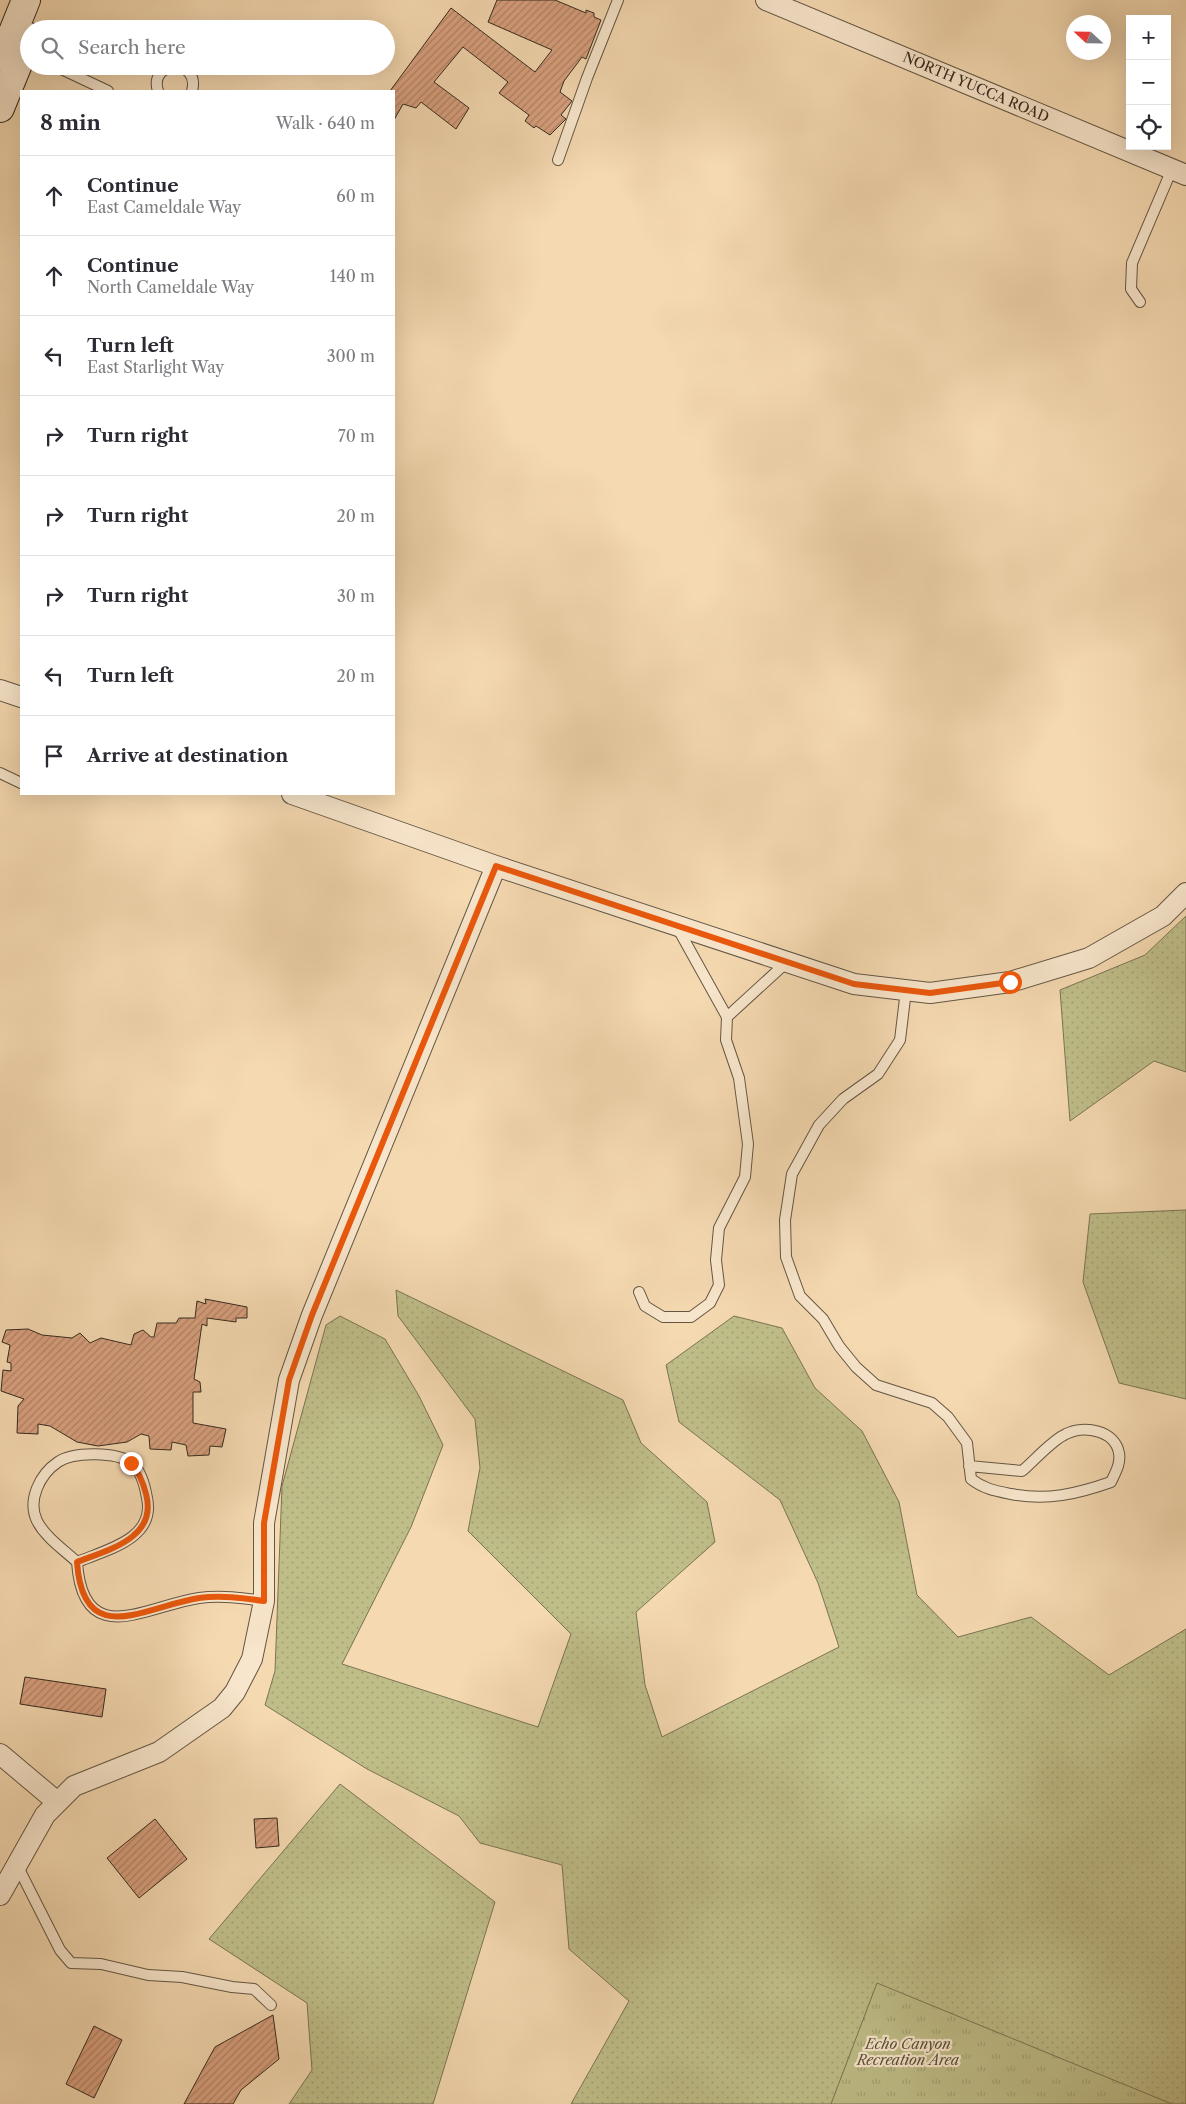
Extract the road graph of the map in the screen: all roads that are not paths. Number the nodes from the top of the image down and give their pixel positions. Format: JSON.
{"nodes":[{"id":1,"x":26,"y":0,"type":"edge"},
{"id":2,"x":44,"y":0,"type":"edge"},
{"id":3,"x":618,"y":0,"type":"edge"},
{"id":4,"x":766,"y":0,"type":"edge"},
{"id":5,"x":23,"y":20,"type":"edge"},
{"id":6,"x":34,"y":20,"type":"edge"},
{"id":7,"x":20,"y":47,"type":"edge"},
{"id":8,"x":75,"y":75,"type":"edge"},
{"id":9,"x":159,"y":75,"type":"edge"},
{"id":10,"x":190,"y":75,"type":"edge"},
{"id":11,"x":157,"y":89,"type":"edge"},
{"id":12,"x":108,"y":90,"type":"edge"},
{"id":13,"x":192,"y":90,"type":"edge"},
{"id":14,"x":0,"y":108,"type":"edge"},
{"id":15,"x":558,"y":160,"type":"dead end"},
{"id":16,"x":1179,"y":172,"type":"edge"},
{"id":17,"x":1140,"y":302,"type":"dead end"},
{"id":18,"x":0,"y":690,"type":"edge"},
{"id":19,"x":20,"y":697,"type":"edge"},
{"id":20,"x":0,"y":773,"type":"edge"},
{"id":21,"x":20,"y":783,"type":"edge"},
{"id":22,"x":295,"y":795,"type":"edge"},
{"id":23,"x":496,"y":866,"type":"junction"},
{"id":24,"x":1186,"y":893,"type":"edge"},
{"id":25,"x":676,"y":926,"type":"junction"},
{"id":26,"x":787,"y":962,"type":"junction"},
{"id":27,"x":906,"y":990,"type":"junction"},
{"id":28,"x":727,"y":1017,"type":"junction"},
{"id":29,"x":638,"y":1292,"type":"dead end"},
{"id":30,"x":969,"y":1466,"type":"junction"},
{"id":31,"x":77,"y":1562,"type":"junction"},
{"id":32,"x":264,"y":1601,"type":"junction"},
{"id":33,"x":0,"y":1754,"type":"edge"},
{"id":34,"x":56,"y":1801,"type":"junction"},
{"id":35,"x":16,"y":1865,"type":"junction"},
{"id":36,"x":0,"y":1894,"type":"edge"},
{"id":37,"x":271,"y":2005,"type":"dead end"}],
"edges":[{"from":1,"to":5,"type":"street"},
{"from":2,"to":6,"type":"street"},
{"from":3,"to":15,"type":"lane"},
{"from":4,"to":16,"type":"street","name":"NORTH YUCCA ROAD"},
{"from":7,"to":14,"type":"street"},
{"from":8,"to":12,"type":"lane"},
{"from":9,"to":11,"type":"lane"},
{"from":10,"to":13,"type":"lane"},
{"from":16,"to":17,"type":"lane"},
{"from":18,"to":19,"type":"street"},
{"from":20,"to":21,"type":"lane"},
{"from":22,"to":23,"type":"street"},
{"from":23,"to":25,"type":"street"},
{"from":23,"to":32,"type":"street"},
{"from":24,"to":27,"type":"street"},
{"from":25,"to":26,"type":"street"},
{"from":25,"to":28,"type":"lane"},
{"from":26,"to":27,"type":"street"},
{"from":26,"to":28,"type":"lane"},
{"from":27,"to":30,"type":"lane"},
{"from":28,"to":29,"type":"lane"},
{"from":30,"to":30,"type":"lane"},
{"from":31,"to":31,"type":"lane"},
{"from":31,"to":32,"type":"lane"},
{"from":32,"to":34,"type":"street"},
{"from":33,"to":34,"type":"street"},
{"from":34,"to":35,"type":"street"},
{"from":35,"to":36,"type":"street"},
{"from":35,"to":37,"type":"lane"}]}
